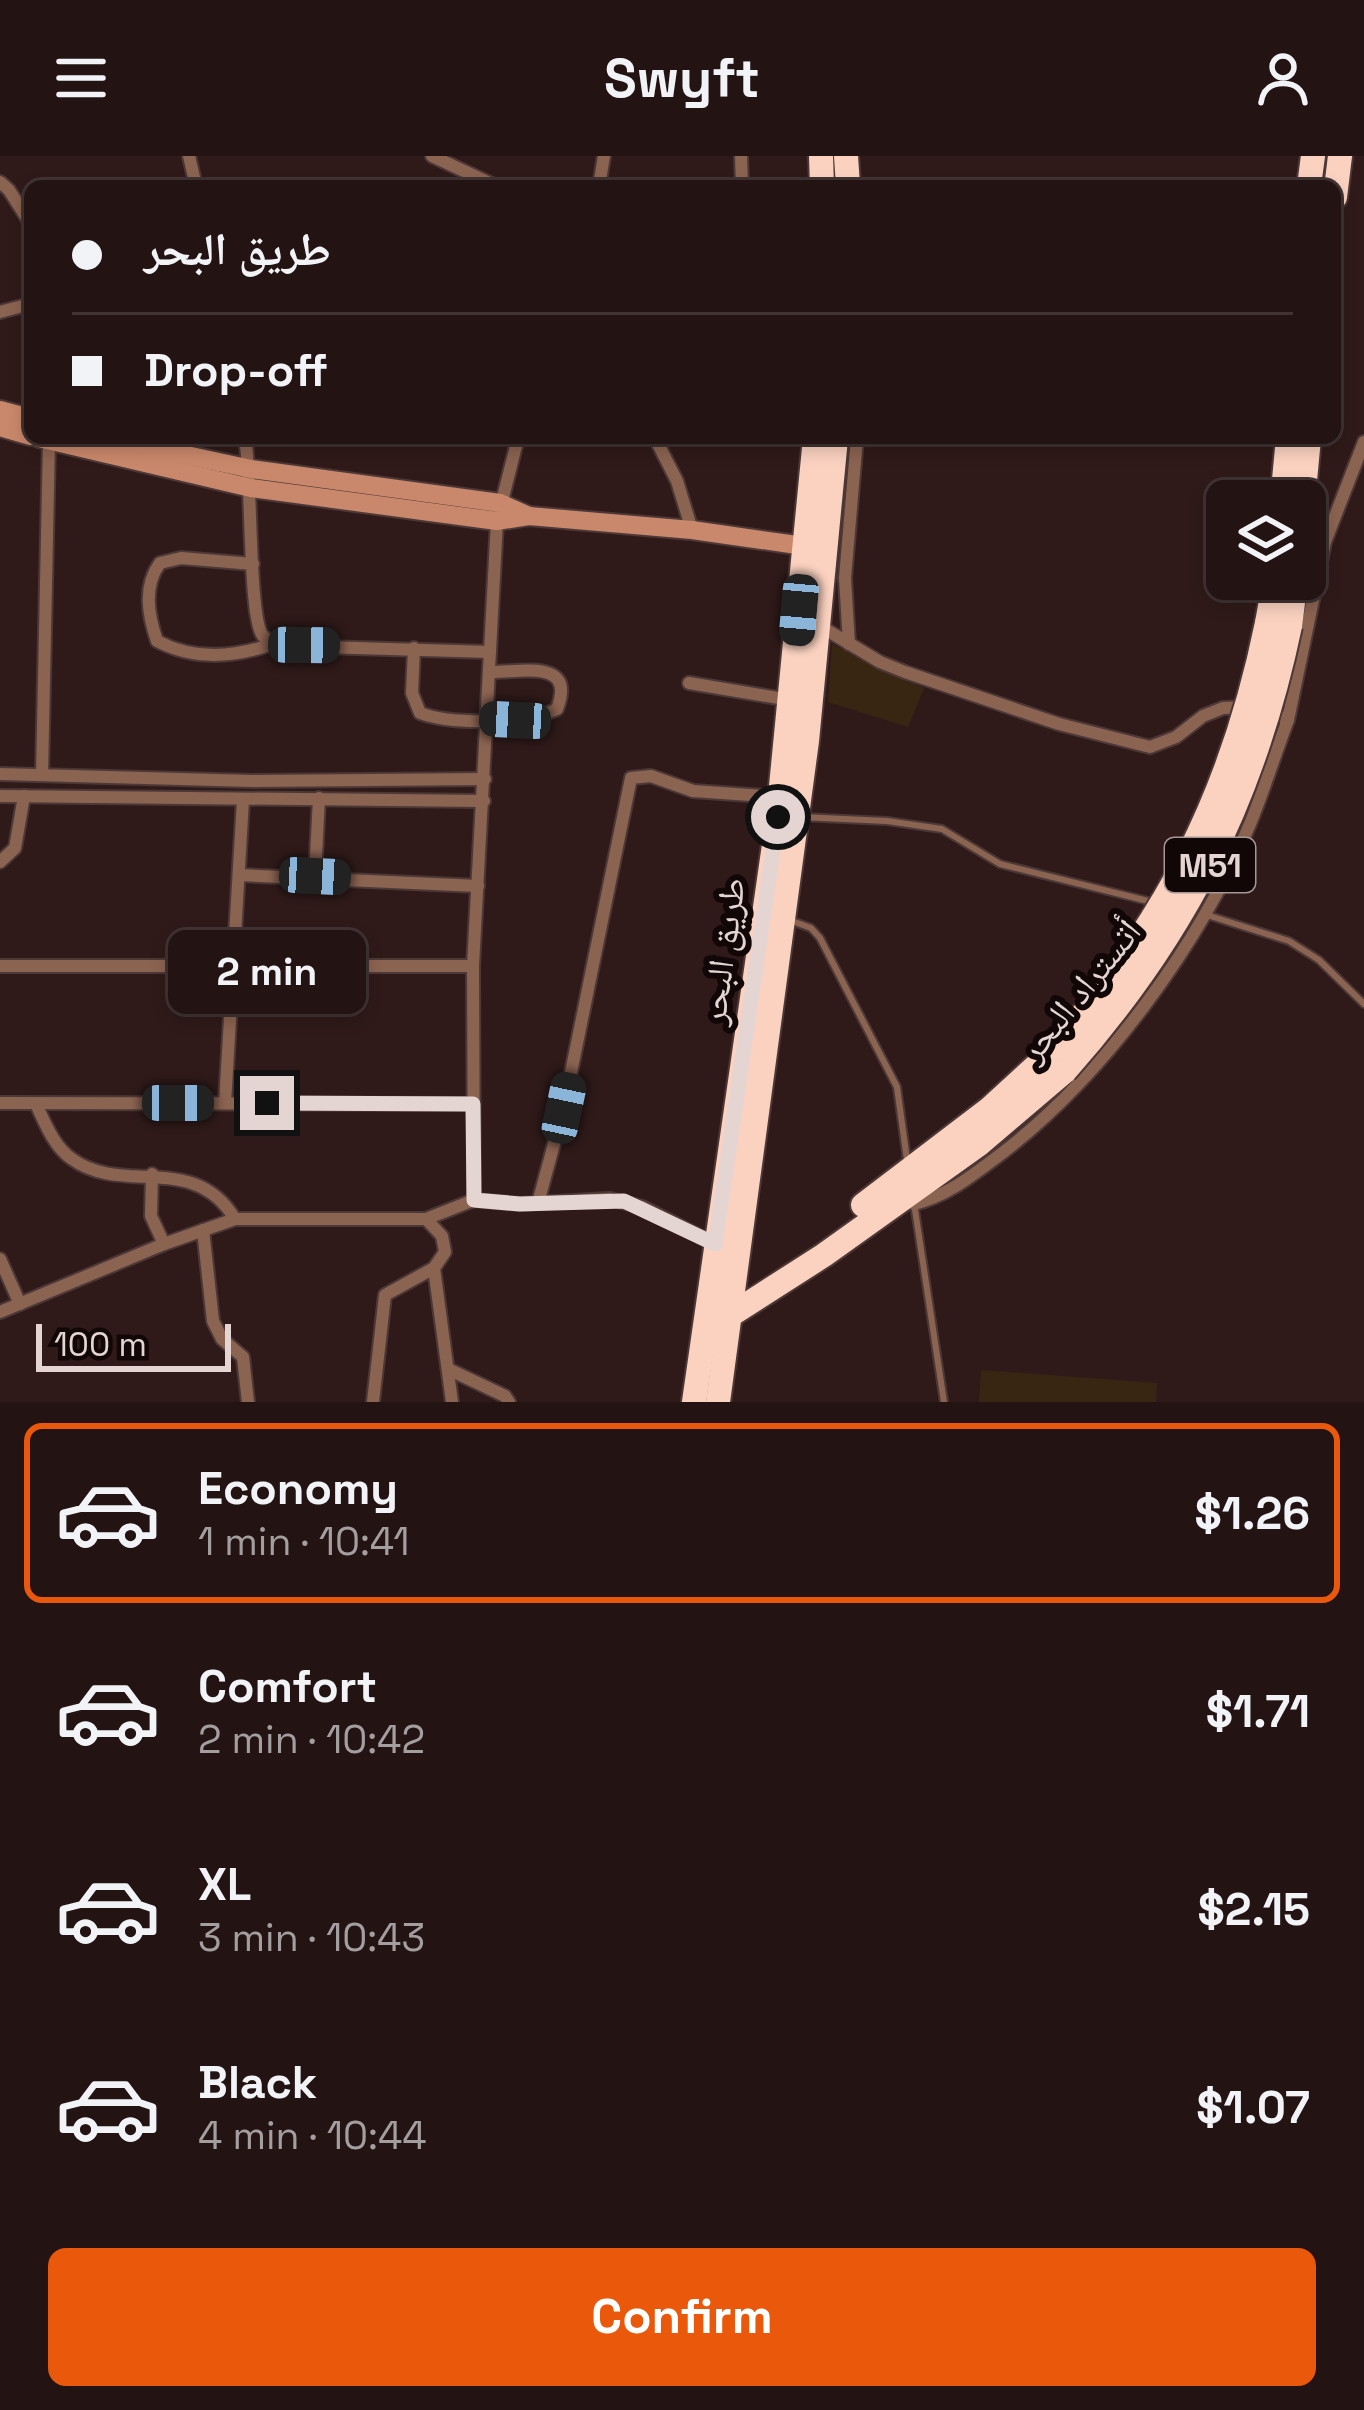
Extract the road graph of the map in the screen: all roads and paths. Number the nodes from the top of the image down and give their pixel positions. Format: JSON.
{"nodes":[{"id":1,"x":432,"y":156,"type":"edge"},
{"id":2,"x":483,"y":180,"type":"edge"},
{"id":3,"x":0,"y":182,"type":"edge"},
{"id":4,"x":24,"y":215,"type":"edge"},
{"id":5,"x":1364,"y":442,"type":"edge"},
{"id":6,"x":39,"y":444,"type":"edge"},
{"id":7,"x":71,"y":444,"type":"edge"},
{"id":8,"x":129,"y":444,"type":"edge"},
{"id":9,"x":246,"y":444,"type":"edge"},
{"id":10,"x":516,"y":444,"type":"edge"},
{"id":11,"x":658,"y":444,"type":"edge"},
{"id":12,"x":814,"y":444,"type":"edge"},
{"id":13,"x":836,"y":444,"type":"edge"},
{"id":14,"x":856,"y":444,"type":"edge"},
{"id":15,"x":1287,"y":444,"type":"edge"},
{"id":16,"x":1309,"y":444,"type":"edge"},
{"id":17,"x":251,"y":478,"type":"junction"},
{"id":18,"x":1284,"y":480,"type":"edge"},
{"id":19,"x":1306,"y":480,"type":"edge"},
{"id":20,"x":499,"y":512,"type":"junction"},
{"id":21,"x":692,"y":530,"type":"junction"},
{"id":22,"x":804,"y":546,"type":"junction"},
{"id":23,"x":254,"y":564,"type":"junction"},
{"id":24,"x":835,"y":576,"type":"junction"},
{"id":25,"x":1276,"y":600,"type":"edge"},
{"id":26,"x":1288,"y":600,"type":"edge"},
{"id":27,"x":1278,"y":625,"type":"junction"},
{"id":28,"x":820,"y":626,"type":"junction"},
{"id":29,"x":275,"y":643,"type":"junction"},
{"id":30,"x":849,"y":644,"type":"junction"},
{"id":31,"x":414,"y":648,"type":"junction"},
{"id":32,"x":490,"y":652,"type":"junction"},
{"id":33,"x":490,"y":672,"type":"junction"},
{"id":34,"x":688,"y":683,"type":"dead end"},
{"id":35,"x":791,"y":700,"type":"junction"},
{"id":36,"x":488,"y":718,"type":"junction"},
{"id":37,"x":1288,"y":720,"type":"junction"},
{"id":38,"x":0,"y":774,"type":"edge"},
{"id":39,"x":43,"y":775,"type":"junction"},
{"id":40,"x":485,"y":779,"type":"junction"},
{"id":41,"x":0,"y":796,"type":"edge"},
{"id":42,"x":25,"y":796,"type":"junction"},
{"id":43,"x":780,"y":797,"type":"junction"},
{"id":44,"x":319,"y":798,"type":"junction"},
{"id":45,"x":244,"y":800,"type":"junction"},
{"id":46,"x":484,"y":801,"type":"junction"},
{"id":47,"x":797,"y":817,"type":"junction"},
{"id":48,"x":0,"y":862,"type":"edge"},
{"id":49,"x":239,"y":875,"type":"junction"},
{"id":50,"x":315,"y":876,"type":"junction"},
{"id":51,"x":478,"y":886,"type":"junction"},
{"id":52,"x":1205,"y":914,"type":"junction"},
{"id":53,"x":783,"y":917,"type":"junction"},
{"id":54,"x":234,"y":964,"type":"junction"},
{"id":55,"x":0,"y":966,"type":"edge"},
{"id":56,"x":473,"y":966,"type":"junction"},
{"id":57,"x":1364,"y":1004,"type":"edge"},
{"id":58,"x":225,"y":1102,"type":"junction"},
{"id":59,"x":0,"y":1103,"type":"edge"},
{"id":60,"x":36,"y":1104,"type":"junction"},
{"id":61,"x":473,"y":1104,"type":"junction"},
{"id":62,"x":152,"y":1174,"type":"junction"},
{"id":63,"x":912,"y":1189,"type":"junction"},
{"id":64,"x":474,"y":1200,"type":"junction"},
{"id":65,"x":538,"y":1203,"type":"junction"},
{"id":66,"x":235,"y":1219,"type":"junction"},
{"id":67,"x":426,"y":1219,"type":"junction"},
{"id":68,"x":203,"y":1230,"type":"junction"},
{"id":69,"x":164,"y":1244,"type":"junction"},
{"id":70,"x":715,"y":1244,"type":"junction"},
{"id":71,"x":0,"y":1259,"type":"edge"},
{"id":72,"x":434,"y":1268,"type":"junction"},
{"id":73,"x":721,"y":1286,"type":"junction"},
{"id":74,"x":20,"y":1304,"type":"junction"},
{"id":75,"x":1,"y":1310,"type":"edge"},
{"id":76,"x":729,"y":1316,"type":"junction"},
{"id":77,"x":448,"y":1369,"type":"junction"},
{"id":78,"x":707,"y":1390,"type":"edge"},
{"id":79,"x":248,"y":1402,"type":"edge"},
{"id":80,"x":373,"y":1402,"type":"edge"},
{"id":81,"x":452,"y":1402,"type":"edge"},
{"id":82,"x":509,"y":1402,"type":"edge"},
{"id":83,"x":944,"y":1402,"type":"edge"}],
"edges":[{"from":1,"to":2,"type":"street"},
{"from":3,"to":4,"type":"street"},
{"from":5,"to":37,"type":"street"},
{"from":6,"to":39,"type":"street"},
{"from":7,"to":17,"type":"main road"},
{"from":8,"to":17,"type":"main road"},
{"from":9,"to":17,"type":"street"},
{"from":10,"to":20,"type":"street"},
{"from":11,"to":21,"type":"street"},
{"from":12,"to":22,"type":"highway","name":"طريق البحر"},
{"from":13,"to":24,"type":"highway","name":"طريق البحر"},
{"from":14,"to":24,"type":"street"},
{"from":15,"to":18,"type":"highway"},
{"from":16,"to":19,"type":"highway"},
{"from":17,"to":20,"type":"main road"},
{"from":17,"to":23,"type":"street"},
{"from":20,"to":21,"type":"main road"},
{"from":20,"to":32,"type":"street"},
{"from":21,"to":22,"type":"main road"},
{"from":22,"to":35,"type":"highway","name":"طريق البحر"},
{"from":23,"to":29,"type":"street"},
{"from":23,"to":29,"type":"street"},
{"from":24,"to":28,"type":"highway","name":"طريق البحر"},
{"from":24,"to":30,"type":"street"},
{"from":25,"to":27,"type":"highway","name":"أتستراد البحر","number":"M51"},
{"from":26,"to":27,"type":"highway","name":"أتستراد البحر","number":"M51"},
{"from":27,"to":63,"type":"highway","name":"أتستراد البحر","number":"M51","bridge":true},
{"from":28,"to":30,"type":"street"},
{"from":28,"to":47,"type":"highway","name":"طريق البحر"},
{"from":29,"to":31,"type":"street"},
{"from":30,"to":37,"type":"street"},
{"from":31,"to":32,"type":"street"},
{"from":31,"to":36,"type":"street"},
{"from":32,"to":33,"type":"street"},
{"from":33,"to":36,"type":"street"},
{"from":33,"to":36,"type":"street"},
{"from":34,"to":35,"type":"street"},
{"from":35,"to":43,"type":"highway","name":"طريق البحر"},
{"from":36,"to":40,"type":"street"},
{"from":37,"to":52,"type":"street"},
{"from":38,"to":39,"type":"street"},
{"from":39,"to":40,"type":"street"},
{"from":40,"to":46,"type":"street"},
{"from":41,"to":42,"type":"street"},
{"from":42,"to":45,"type":"street"},
{"from":42,"to":48,"type":"street"},
{"from":43,"to":65,"type":"street"},
{"from":43,"to":70,"type":"highway","name":"طريق البحر"},
{"from":44,"to":45,"type":"street"},
{"from":44,"to":46,"type":"street"},
{"from":44,"to":50,"type":"street"},
{"from":45,"to":49,"type":"street"},
{"from":46,"to":51,"type":"street"},
{"from":47,"to":52,"type":"lane"},
{"from":47,"to":53,"type":"highway","name":"طريق البحر"},
{"from":49,"to":50,"type":"street"},
{"from":49,"to":54,"type":"street"},
{"from":50,"to":51,"type":"street"},
{"from":51,"to":56,"type":"street"},
{"from":52,"to":57,"type":"lane"},
{"from":52,"to":63,"type":"street"},
{"from":53,"to":63,"type":"lane"},
{"from":53,"to":73,"type":"highway","name":"طريق البحر"},
{"from":54,"to":55,"type":"street"},
{"from":54,"to":56,"type":"street"},
{"from":54,"to":58,"type":"street"},
{"from":56,"to":61,"type":"street"},
{"from":58,"to":60,"type":"street"},
{"from":58,"to":61,"type":"street"},
{"from":59,"to":60,"type":"street"},
{"from":60,"to":62,"type":"street"},
{"from":61,"to":64,"type":"street"},
{"from":62,"to":66,"type":"street"},
{"from":62,"to":69,"type":"street"},
{"from":63,"to":73,"type":"highway"},
{"from":63,"to":76,"type":"highway","number":"M51"},
{"from":63,"to":83,"type":"lane"},
{"from":64,"to":65,"type":"street"},
{"from":64,"to":67,"type":"street"},
{"from":65,"to":70,"type":"street"},
{"from":66,"to":67,"type":"street"},
{"from":66,"to":68,"type":"street"},
{"from":67,"to":72,"type":"street"},
{"from":68,"to":69,"type":"street"},
{"from":68,"to":79,"type":"street"},
{"from":69,"to":74,"type":"street"},
{"from":70,"to":73,"type":"highway","name":"طريق البحر"},
{"from":71,"to":74,"type":"street"},
{"from":72,"to":77,"type":"street"},
{"from":72,"to":80,"type":"street"},
{"from":73,"to":76,"type":"highway","name":"طريق البحر"},
{"from":73,"to":78,"type":"highway","name":"طريق البحر"},
{"from":74,"to":75,"type":"street"},
{"from":76,"to":78,"type":"highway","name":"طريق البحر"},
{"from":77,"to":81,"type":"street"},
{"from":77,"to":82,"type":"street"}]}
